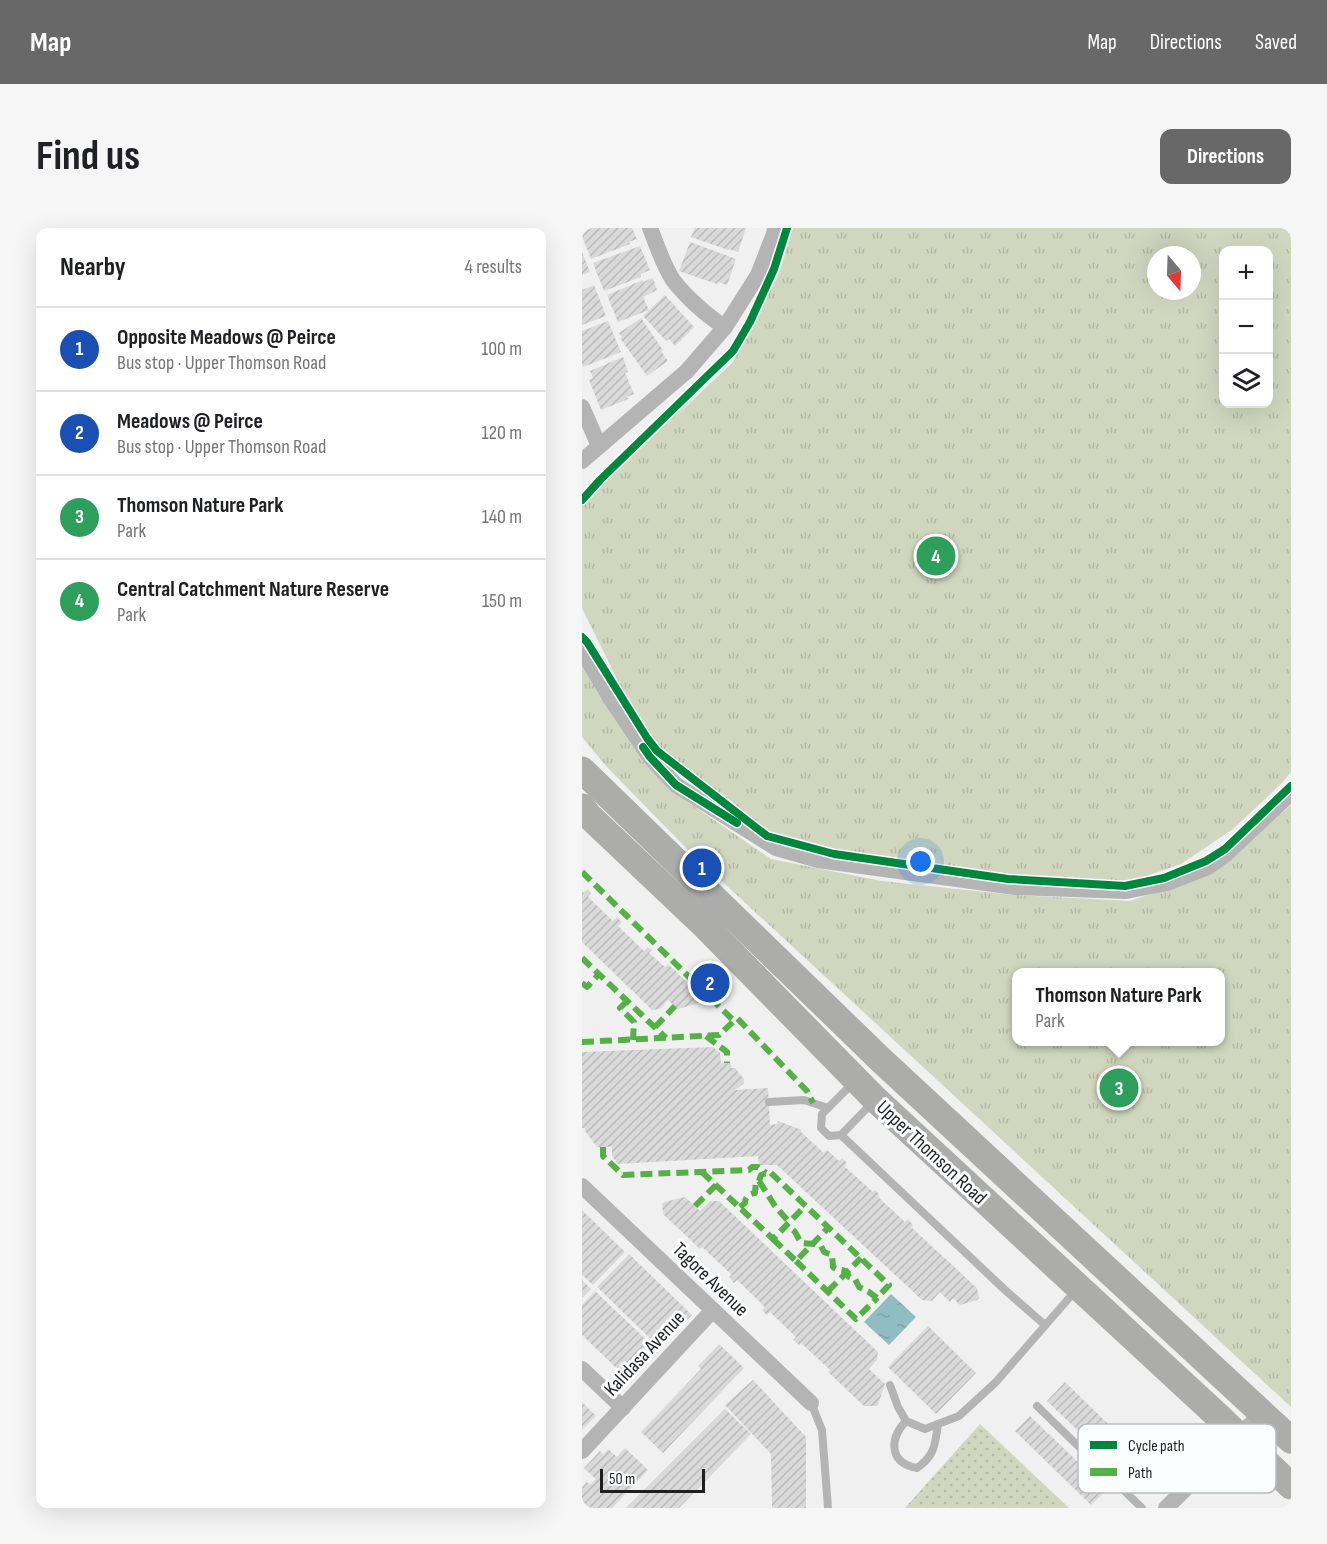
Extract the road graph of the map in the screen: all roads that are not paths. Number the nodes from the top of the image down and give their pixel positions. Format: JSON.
{"nodes":[{"id":1,"x":651,"y":228,"type":"edge"},
{"id":2,"x":775,"y":228,"type":"edge"},
{"id":3,"x":725,"y":327,"type":"junction"},
{"id":4,"x":582,"y":407,"type":"edge"},
{"id":5,"x":599,"y":446,"type":"junction"},
{"id":6,"x":582,"y":461,"type":"edge"},
{"id":7,"x":582,"y":650,"type":"edge"},
{"id":8,"x":582,"y":770,"type":"edge"},
{"id":9,"x":1291,"y":793,"type":"edge"},
{"id":10,"x":584,"y":812,"type":"edge"},
{"id":11,"x":856,"y":1080,"type":"junction"},
{"id":12,"x":875,"y":1099,"type":"junction"},
{"id":13,"x":769,"y":1102,"type":"dead end"},
{"id":14,"x":825,"y":1111,"type":"junction"},
{"id":15,"x":841,"y":1134,"type":"junction"},
{"id":16,"x":582,"y":1186,"type":"edge"},
{"id":17,"x":1078,"y":1287,"type":"junction"},
{"id":18,"x":713,"y":1310,"type":"junction"},
{"id":19,"x":1045,"y":1325,"type":"junction"},
{"id":20,"x":582,"y":1369,"type":"edge"},
{"id":21,"x":890,"y":1385,"type":"dead end"},
{"id":22,"x":811,"y":1403,"type":"joint"},
{"id":23,"x":1037,"y":1406,"type":"dead end"},
{"id":24,"x":623,"y":1408,"type":"junction"},
{"id":25,"x":1262,"y":1413,"type":"junction"},
{"id":26,"x":906,"y":1421,"type":"junction"},
{"id":27,"x":938,"y":1424,"type":"junction"},
{"id":28,"x":1226,"y":1424,"type":"edge"},
{"id":29,"x":1251,"y":1424,"type":"edge"},
{"id":30,"x":1274,"y":1424,"type":"edge"},
{"id":31,"x":1276,"y":1426,"type":"edge"},
{"id":32,"x":1291,"y":1440,"type":"edge"},
{"id":33,"x":1078,"y":1446,"type":"edge"},
{"id":34,"x":582,"y":1451,"type":"edge"},
{"id":35,"x":1276,"y":1472,"type":"edge"},
{"id":36,"x":1291,"y":1486,"type":"edge"},
{"id":37,"x":1127,"y":1493,"type":"edge"},
{"id":38,"x":1181,"y":1493,"type":"edge"},
{"id":39,"x":828,"y":1508,"type":"edge"},
{"id":40,"x":1142,"y":1508,"type":"edge"},
{"id":41,"x":1166,"y":1508,"type":"edge"}],
"edges":[{"from":1,"to":3,"type":"street"},
{"from":2,"to":3,"type":"street"},
{"from":3,"to":5,"type":"street"},
{"from":4,"to":5,"type":"street"},
{"from":5,"to":6,"type":"street"},
{"from":7,"to":9,"type":"street"},
{"from":8,"to":25,"type":"main road","name":"Upper Thomson Road"},
{"from":10,"to":11,"type":"main road","name":"Upper Thomson Road"},
{"from":11,"to":12,"type":"main road","name":"Upper Thomson Road"},
{"from":11,"to":14,"type":"lane"},
{"from":12,"to":15,"type":"lane"},
{"from":12,"to":17,"type":"main road","name":"Upper Thomson Road"},
{"from":13,"to":14,"type":"lane"},
{"from":14,"to":15,"type":"lane"},
{"from":15,"to":19,"type":"lane"},
{"from":16,"to":18,"type":"street","name":"Tagore Avenue"},
{"from":17,"to":19,"type":"lane"},
{"from":17,"to":28,"type":"main road","name":"Upper Thomson Road"},
{"from":18,"to":22,"type":"street","name":"Tagore Avenue"},
{"from":18,"to":24,"type":"street","name":"Kalidasa Avenue"},
{"from":19,"to":27,"type":"lane"},
{"from":20,"to":24,"type":"street"},
{"from":21,"to":26,"type":"lane"},
{"from":22,"to":39,"type":"lane"},
{"from":23,"to":33,"type":"lane"},
{"from":24,"to":34,"type":"street","name":"Kalidasa Avenue"},
{"from":25,"to":29,"type":"street"},
{"from":25,"to":30,"type":"main road","name":"Upper Thomson Road"},
{"from":26,"to":27,"type":"lane"},
{"from":26,"to":27,"type":"lane"},
{"from":31,"to":32,"type":"main road","name":"Upper Thomson Road"},
{"from":35,"to":36,"type":"main road","name":"Upper Thomson Road"},
{"from":37,"to":40,"type":"lane"},
{"from":38,"to":41,"type":"street"}]}
